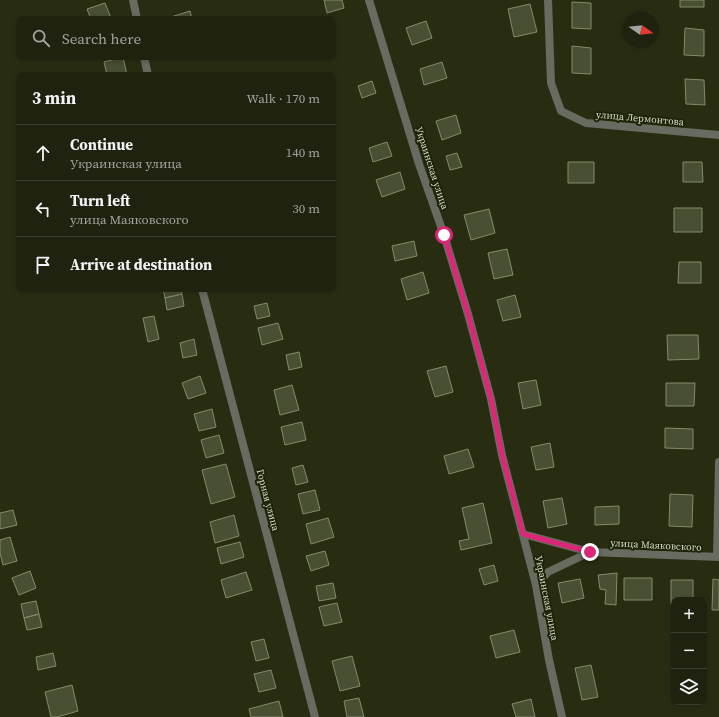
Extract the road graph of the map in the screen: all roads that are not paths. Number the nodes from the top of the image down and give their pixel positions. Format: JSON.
{"nodes":[{"id":1,"x":133,"y":0,"type":"edge"},
{"id":2,"x":369,"y":0,"type":"edge"},
{"id":3,"x":548,"y":0,"type":"edge"},
{"id":4,"x":136,"y":16,"type":"edge"},
{"id":5,"x":145,"y":60,"type":"edge"},
{"id":6,"x":147,"y":72,"type":"edge"},
{"id":7,"x":719,"y":135,"type":"edge"},
{"id":8,"x":203,"y":292,"type":"edge"},
{"id":9,"x":719,"y":462,"type":"edge"},
{"id":10,"x":523,"y":534,"type":"junction"},
{"id":11,"x":590,"y":552,"type":"junction"},
{"id":12,"x":718,"y":557,"type":"edge"},
{"id":13,"x":536,"y":585,"type":"junction"},
{"id":14,"x":314,"y":717,"type":"edge"},
{"id":15,"x":562,"y":717,"type":"edge"}],
"edges":[{"from":1,"to":4,"type":"street"},
{"from":2,"to":10,"type":"street","name":"Украинская улица"},
{"from":3,"to":7,"type":"street","name":"улица Лермонтова"},
{"from":5,"to":6,"type":"street"},
{"from":8,"to":14,"type":"street","name":"Горная улица"},
{"from":9,"to":12,"type":"street"},
{"from":10,"to":11,"type":"street","name":"улица Маяковского"},
{"from":10,"to":13,"type":"street","name":"Украинская улица"},
{"from":11,"to":12,"type":"street","name":"улица Маяковского"},
{"from":11,"to":13,"type":"street"},
{"from":13,"to":15,"type":"street","name":"Украинская улица"}]}
